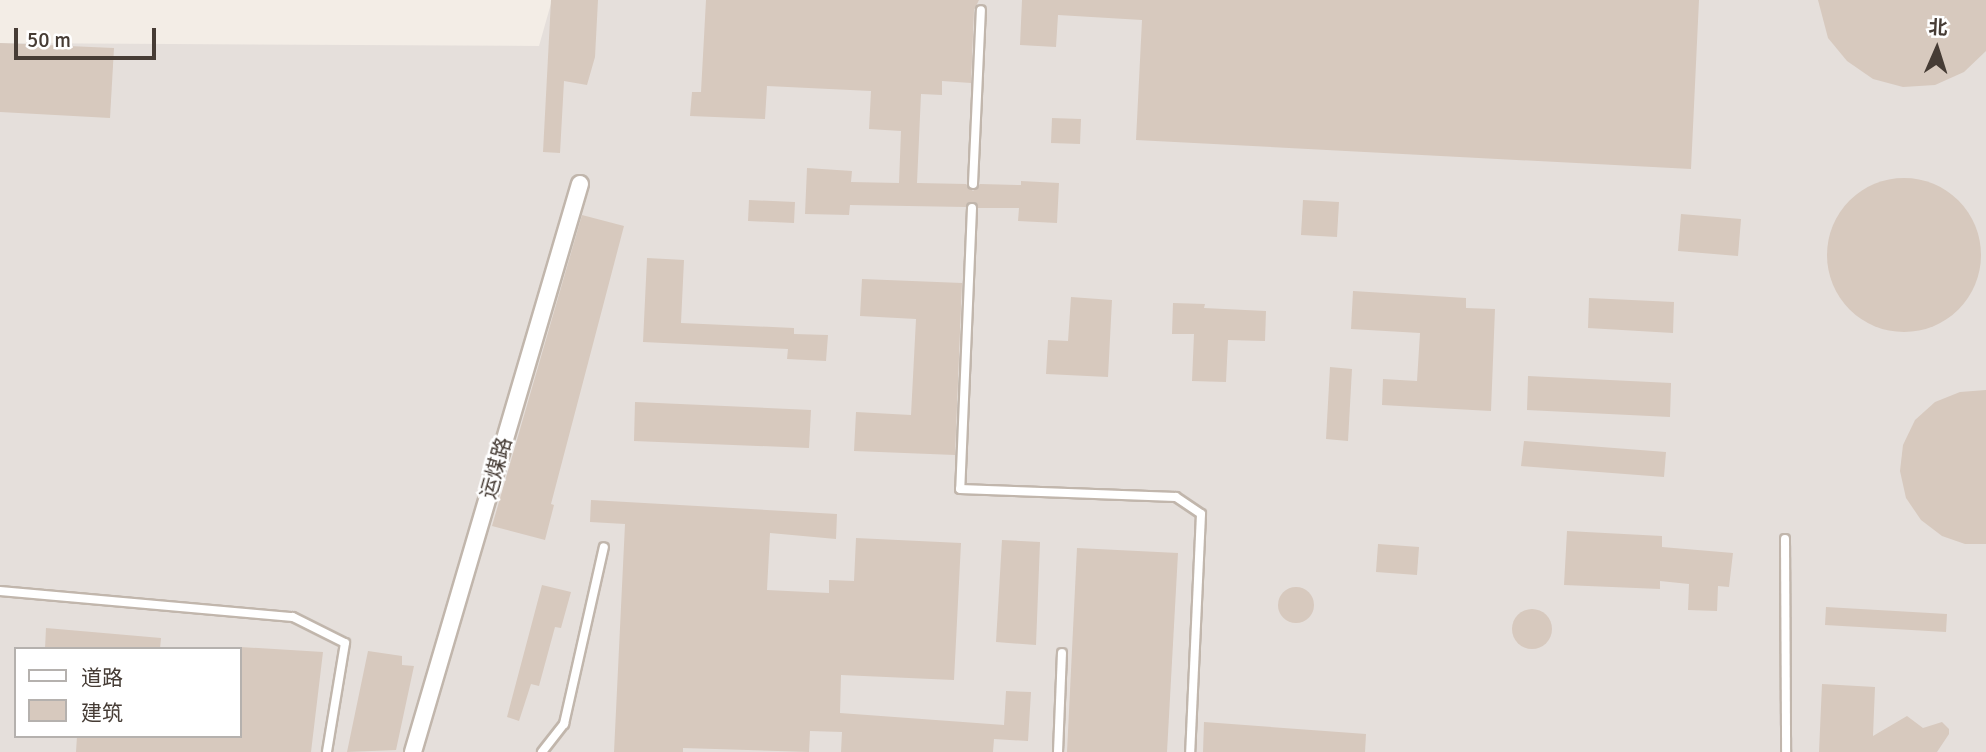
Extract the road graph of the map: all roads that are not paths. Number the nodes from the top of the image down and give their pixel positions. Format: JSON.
{"nodes":[{"id":1,"x":981,"y":10,"type":"dead end"},
{"id":2,"x":580,"y":184,"type":"dead end"},
{"id":3,"x":974,"y":184,"type":"dead end"},
{"id":4,"x":972,"y":208,"type":"dead end"},
{"id":5,"x":1785,"y":539,"type":"dead end"},
{"id":6,"x":604,"y":547,"type":"dead end"},
{"id":7,"x":0,"y":590,"type":"edge"},
{"id":8,"x":1062,"y":653,"type":"dead end"},
{"id":9,"x":327,"y":752,"type":"edge"},
{"id":10,"x":413,"y":752,"type":"edge"},
{"id":11,"x":542,"y":752,"type":"edge"},
{"id":12,"x":1058,"y":752,"type":"edge"},
{"id":13,"x":1190,"y":752,"type":"edge"},
{"id":14,"x":1786,"y":752,"type":"edge"}],
"edges":[{"from":1,"to":3,"type":"lane"},
{"from":2,"to":10,"type":"street","name":"运煤路"},
{"from":4,"to":13,"type":"lane"},
{"from":5,"to":14,"type":"lane"},
{"from":6,"to":11,"type":"lane"},
{"from":7,"to":9,"type":"lane"},
{"from":8,"to":12,"type":"lane"}]}
